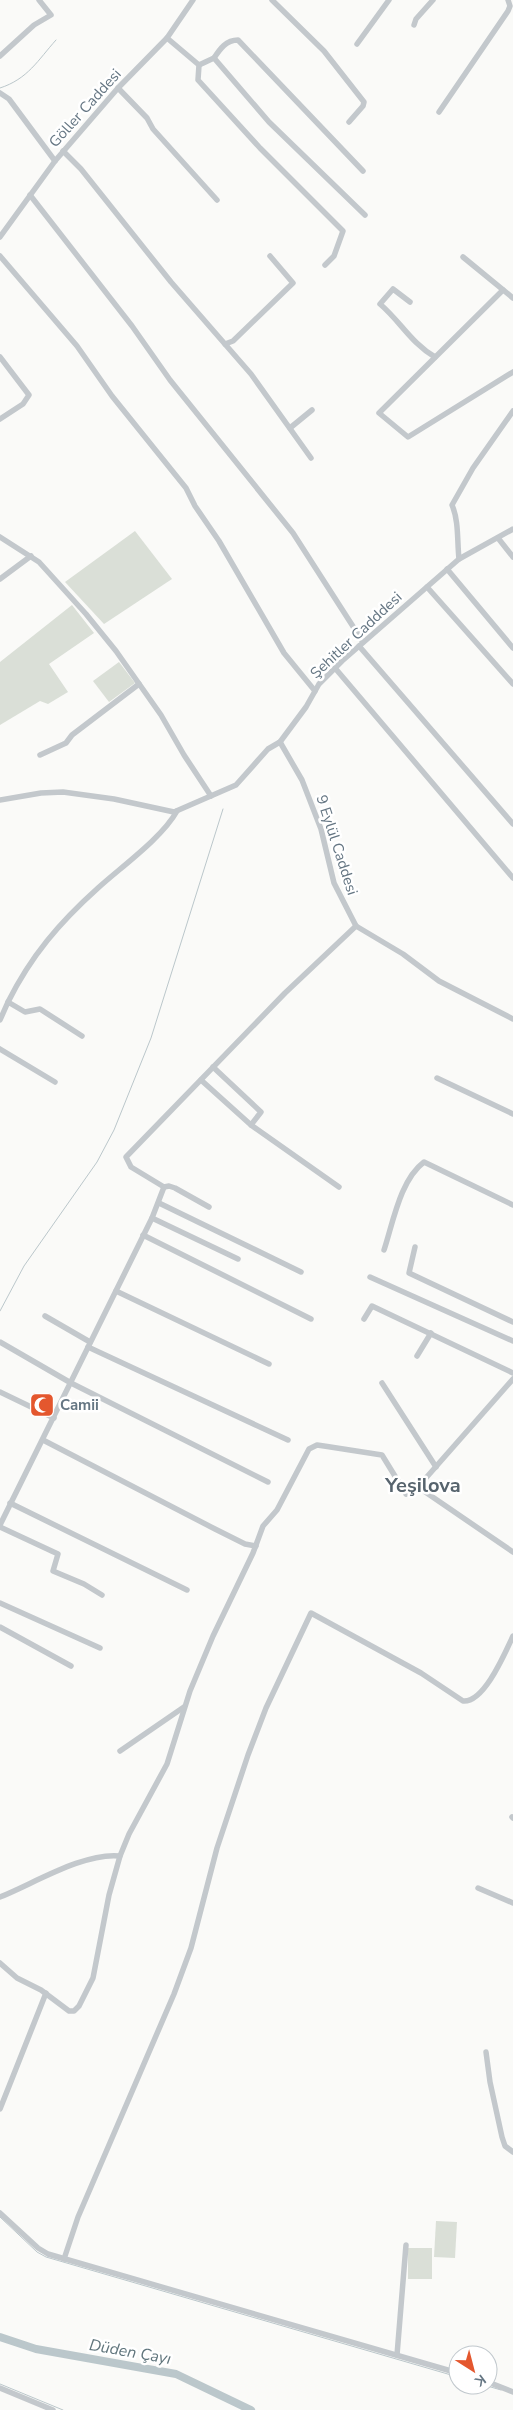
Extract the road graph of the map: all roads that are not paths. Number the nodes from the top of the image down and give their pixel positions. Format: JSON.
{"nodes":[{"id":1,"x":39,"y":0,"type":"edge"},
{"id":2,"x":193,"y":0,"type":"edge"},
{"id":3,"x":272,"y":0,"type":"edge"},
{"id":4,"x":389,"y":0,"type":"edge"},
{"id":5,"x":433,"y":0,"type":"edge"},
{"id":6,"x":508,"y":0,"type":"edge"},
{"id":7,"x":414,"y":25,"type":"dead end"},
{"id":8,"x":167,"y":38,"type":"junction"},
{"id":9,"x":357,"y":44,"type":"dead end"},
{"id":10,"x":0,"y":56,"type":"edge"},
{"id":11,"x":214,"y":58,"type":"junction"},
{"id":12,"x":199,"y":65,"type":"junction"},
{"id":13,"x":118,"y":88,"type":"junction"},
{"id":14,"x":0,"y":93,"type":"edge"},
{"id":15,"x":439,"y":112,"type":"dead end"},
{"id":16,"x":349,"y":122,"type":"dead end"},
{"id":17,"x":63,"y":151,"type":"junction"},
{"id":18,"x":54,"y":161,"type":"junction"},
{"id":19,"x":363,"y":171,"type":"dead end"},
{"id":20,"x":30,"y":195,"type":"junction"},
{"id":21,"x":217,"y":200,"type":"dead end"},
{"id":22,"x":365,"y":215,"type":"dead end"},
{"id":23,"x":0,"y":237,"type":"edge"},
{"id":24,"x":0,"y":256,"type":"edge"},
{"id":25,"x":270,"y":256,"type":"dead end"},
{"id":26,"x":463,"y":257,"type":"dead end"},
{"id":27,"x":325,"y":265,"type":"dead end"},
{"id":28,"x":503,"y":290,"type":"junction"},
{"id":29,"x":513,"y":298,"type":"edge"},
{"id":30,"x":410,"y":302,"type":"dead end"},
{"id":31,"x":225,"y":344,"type":"junction"},
{"id":32,"x":0,"y":357,"type":"edge"},
{"id":33,"x":435,"y":357,"type":"junction"},
{"id":34,"x":513,"y":372,"type":"edge"},
{"id":35,"x":312,"y":410,"type":"dead end"},
{"id":36,"x":513,"y":410,"type":"edge"},
{"id":37,"x":0,"y":419,"type":"edge"},
{"id":38,"x":290,"y":428,"type":"junction"},
{"id":39,"x":311,"y":458,"type":"dead end"},
{"id":40,"x":513,"y":529,"type":"edge"},
{"id":41,"x":0,"y":537,"type":"edge"},
{"id":42,"x":498,"y":538,"type":"junction"},
{"id":43,"x":31,"y":556,"type":"junction"},
{"id":44,"x":513,"y":557,"type":"edge"},
{"id":45,"x":459,"y":559,"type":"junction"},
{"id":46,"x":447,"y":569,"type":"junction"},
{"id":47,"x":0,"y":579,"type":"edge"},
{"id":48,"x":427,"y":587,"type":"junction"},
{"id":49,"x":361,"y":644,"type":"junction"},
{"id":50,"x":513,"y":648,"type":"edge"},
{"id":51,"x":335,"y":668,"type":"junction"},
{"id":52,"x":139,"y":684,"type":"junction"},
{"id":53,"x":513,"y":684,"type":"edge"},
{"id":54,"x":315,"y":691,"type":"junction"},
{"id":55,"x":280,"y":742,"type":"junction"},
{"id":56,"x":40,"y":755,"type":"dead end"},
{"id":57,"x":211,"y":796,"type":"junction"},
{"id":58,"x":0,"y":800,"type":"edge"},
{"id":59,"x":178,"y":810,"type":"junction"},
{"id":60,"x":513,"y":824,"type":"edge"},
{"id":61,"x":513,"y":878,"type":"edge"},
{"id":62,"x":356,"y":926,"type":"junction"},
{"id":63,"x":8,"y":1002,"type":"junction"},
{"id":64,"x":513,"y":1019,"type":"edge"},
{"id":65,"x":0,"y":1020,"type":"edge"},
{"id":66,"x":82,"y":1036,"type":"dead end"},
{"id":67,"x":0,"y":1049,"type":"edge"},
{"id":68,"x":213,"y":1067,"type":"junction"},
{"id":69,"x":437,"y":1078,"type":"dead end"},
{"id":70,"x":201,"y":1080,"type":"junction"},
{"id":71,"x":55,"y":1082,"type":"dead end"},
{"id":72,"x":513,"y":1114,"type":"edge"},
{"id":73,"x":251,"y":1125,"type":"junction"},
{"id":74,"x":164,"y":1187,"type":"junction"},
{"id":75,"x":339,"y":1187,"type":"dead end"},
{"id":76,"x":159,"y":1203,"type":"junction"},
{"id":77,"x":513,"y":1205,"type":"edge"},
{"id":78,"x":209,"y":1207,"type":"dead end"},
{"id":79,"x":152,"y":1218,"type":"junction"},
{"id":80,"x":144,"y":1235,"type":"junction"},
{"id":81,"x":415,"y":1247,"type":"dead end"},
{"id":82,"x":384,"y":1250,"type":"dead end"},
{"id":83,"x":238,"y":1259,"type":"dead end"},
{"id":84,"x":301,"y":1272,"type":"dead end"},
{"id":85,"x":370,"y":1277,"type":"dead end"},
{"id":86,"x":116,"y":1290,"type":"junction"},
{"id":87,"x":45,"y":1316,"type":"dead end"},
{"id":88,"x":311,"y":1318,"type":"dead end"},
{"id":89,"x":364,"y":1319,"type":"dead end"},
{"id":90,"x":513,"y":1322,"type":"edge"},
{"id":91,"x":431,"y":1333,"type":"junction"},
{"id":92,"x":513,"y":1341,"type":"edge"},
{"id":93,"x":0,"y":1342,"type":"edge"},
{"id":94,"x":89,"y":1344,"type":"junction"},
{"id":95,"x":417,"y":1356,"type":"dead end"},
{"id":96,"x":269,"y":1364,"type":"dead end"},
{"id":97,"x":513,"y":1373,"type":"edge"},
{"id":98,"x":513,"y":1379,"type":"edge"},
{"id":99,"x":71,"y":1383,"type":"junction"},
{"id":100,"x":382,"y":1383,"type":"dead end"},
{"id":101,"x":0,"y":1392,"type":"edge"},
{"id":102,"x":54,"y":1418,"type":"junction"},
{"id":103,"x":43,"y":1440,"type":"junction"},
{"id":104,"x":288,"y":1440,"type":"dead end"},
{"id":105,"x":436,"y":1466,"type":"junction"},
{"id":106,"x":268,"y":1482,"type":"dead end"},
{"id":107,"x":418,"y":1487,"type":"junction"},
{"id":108,"x":10,"y":1503,"type":"junction"},
{"id":109,"x":0,"y":1526,"type":"edge"},
{"id":110,"x":256,"y":1546,"type":"junction"},
{"id":111,"x":513,"y":1552,"type":"edge"},
{"id":112,"x":187,"y":1590,"type":"dead end"},
{"id":113,"x":102,"y":1595,"type":"dead end"},
{"id":114,"x":0,"y":1603,"type":"edge"},
{"id":115,"x":0,"y":1627,"type":"edge"},
{"id":116,"x":513,"y":1636,"type":"edge"},
{"id":117,"x":100,"y":1648,"type":"dead end"},
{"id":118,"x":71,"y":1666,"type":"dead end"},
{"id":119,"x":184,"y":1707,"type":"junction"},
{"id":120,"x":120,"y":1751,"type":"dead end"},
{"id":121,"x":120,"y":1856,"type":"junction"},
{"id":122,"x":478,"y":1888,"type":"dead end"},
{"id":123,"x":0,"y":1897,"type":"edge"},
{"id":124,"x":513,"y":1903,"type":"edge"},
{"id":125,"x":0,"y":1963,"type":"edge"},
{"id":126,"x":46,"y":1994,"type":"junction"},
{"id":127,"x":486,"y":2052,"type":"dead end"},
{"id":128,"x":0,"y":2109,"type":"edge"},
{"id":129,"x":513,"y":2152,"type":"edge"},
{"id":130,"x":0,"y":2213,"type":"edge"},
{"id":131,"x":406,"y":2245,"type":"dead end"},
{"id":132,"x":64,"y":2259,"type":"junction"},
{"id":133,"x":396,"y":2355,"type":"junction"},
{"id":134,"x":448,"y":2370,"type":"edge"},
{"id":135,"x":498,"y":2386,"type":"edge"},
{"id":136,"x":0,"y":2388,"type":"edge"},
{"id":137,"x":513,"y":2392,"type":"edge"},
{"id":138,"x":53,"y":2410,"type":"edge"}],
"edges":[{"from":1,"to":10,"type":"street"},
{"from":2,"to":8,"type":"street","name":"Göller Caddesi"},
{"from":3,"to":16,"type":"street"},
{"from":4,"to":9,"type":"street"},
{"from":5,"to":7,"type":"street"},
{"from":6,"to":15,"type":"street"},
{"from":8,"to":12,"type":"street"},
{"from":8,"to":13,"type":"street","name":"Göller Caddesi"},
{"from":11,"to":12,"type":"street"},
{"from":11,"to":19,"type":"street"},
{"from":11,"to":22,"type":"street"},
{"from":12,"to":27,"type":"street"},
{"from":13,"to":17,"type":"street","name":"Göller Caddesi"},
{"from":13,"to":21,"type":"street"},
{"from":14,"to":18,"type":"street"},
{"from":17,"to":18,"type":"street","name":"Göller Caddesi"},
{"from":17,"to":31,"type":"street"},
{"from":18,"to":20,"type":"street","name":"Göller Caddesi"},
{"from":20,"to":23,"type":"street","name":"Göller Caddesi"},
{"from":20,"to":49,"type":"street"},
{"from":24,"to":54,"type":"street"},
{"from":25,"to":31,"type":"street"},
{"from":26,"to":28,"type":"street"},
{"from":28,"to":29,"type":"street"},
{"from":28,"to":33,"type":"street"},
{"from":30,"to":33,"type":"street"},
{"from":31,"to":38,"type":"street"},
{"from":32,"to":37,"type":"street"},
{"from":33,"to":34,"type":"street"},
{"from":35,"to":38,"type":"street"},
{"from":36,"to":45,"type":"street"},
{"from":38,"to":39,"type":"street"},
{"from":40,"to":42,"type":"street","name":"Şehitler Cadddesi"},
{"from":41,"to":43,"type":"street"},
{"from":42,"to":44,"type":"street"},
{"from":42,"to":45,"type":"street","name":"Şehitler Cadddesi"},
{"from":43,"to":47,"type":"street"},
{"from":43,"to":52,"type":"street"},
{"from":45,"to":46,"type":"street","name":"Şehitler Cadddesi"},
{"from":46,"to":48,"type":"street","name":"Şehitler Cadddesi"},
{"from":46,"to":50,"type":"street"},
{"from":48,"to":49,"type":"street","name":"Şehitler Cadddesi"},
{"from":48,"to":53,"type":"street"},
{"from":49,"to":51,"type":"street","name":"Şehitler Cadddesi"},
{"from":49,"to":60,"type":"street"},
{"from":51,"to":54,"type":"street","name":"Şehitler Cadddesi"},
{"from":51,"to":61,"type":"street"},
{"from":52,"to":56,"type":"street"},
{"from":52,"to":57,"type":"street"},
{"from":54,"to":55,"type":"street","name":"Şehitler Cadddesi"},
{"from":55,"to":57,"type":"street","name":"Şehitler Cadddesi"},
{"from":55,"to":62,"type":"street","name":"9 Eylül Caddesi"},
{"from":57,"to":59,"type":"street","name":"Şehitler Cadddesi"},
{"from":58,"to":59,"type":"street"},
{"from":59,"to":63,"type":"street"},
{"from":62,"to":64,"type":"street"},
{"from":62,"to":68,"type":"street"},
{"from":63,"to":65,"type":"street"},
{"from":63,"to":66,"type":"street"},
{"from":67,"to":71,"type":"street"},
{"from":68,"to":70,"type":"street"},
{"from":68,"to":73,"type":"street"},
{"from":69,"to":72,"type":"street"},
{"from":70,"to":73,"type":"street"},
{"from":70,"to":74,"type":"street"},
{"from":73,"to":75,"type":"street"},
{"from":74,"to":76,"type":"street"},
{"from":74,"to":78,"type":"street"},
{"from":76,"to":79,"type":"street"},
{"from":76,"to":84,"type":"street"},
{"from":77,"to":82,"type":"street"},
{"from":79,"to":80,"type":"street"},
{"from":79,"to":83,"type":"street"},
{"from":80,"to":86,"type":"street"},
{"from":80,"to":88,"type":"street"},
{"from":81,"to":90,"type":"street"},
{"from":85,"to":92,"type":"street"},
{"from":86,"to":94,"type":"street"},
{"from":86,"to":96,"type":"street"},
{"from":87,"to":94,"type":"street"},
{"from":89,"to":91,"type":"street"},
{"from":91,"to":95,"type":"street"},
{"from":91,"to":97,"type":"street"},
{"from":93,"to":99,"type":"street"},
{"from":94,"to":99,"type":"street"},
{"from":94,"to":104,"type":"street"},
{"from":98,"to":105,"type":"street"},
{"from":99,"to":102,"type":"street"},
{"from":99,"to":106,"type":"street"},
{"from":100,"to":105,"type":"street"},
{"from":101,"to":102,"type":"street"},
{"from":102,"to":103,"type":"street"},
{"from":103,"to":108,"type":"street"},
{"from":103,"to":110,"type":"street"},
{"from":105,"to":107,"type":"street"},
{"from":107,"to":110,"type":"street"},
{"from":107,"to":111,"type":"street"},
{"from":108,"to":109,"type":"street"},
{"from":108,"to":112,"type":"street"},
{"from":109,"to":113,"type":"street"},
{"from":110,"to":119,"type":"street"},
{"from":114,"to":117,"type":"street"},
{"from":115,"to":118,"type":"street"},
{"from":116,"to":132,"type":"street"},
{"from":119,"to":120,"type":"street"},
{"from":119,"to":121,"type":"street"},
{"from":121,"to":123,"type":"street"},
{"from":121,"to":126,"type":"street"},
{"from":122,"to":124,"type":"street"},
{"from":125,"to":126,"type":"street"},
{"from":126,"to":128,"type":"street"},
{"from":127,"to":129,"type":"street"},
{"from":130,"to":132,"type":"street"},
{"from":131,"to":133,"type":"street"},
{"from":132,"to":133,"type":"street"},
{"from":133,"to":134,"type":"street"},
{"from":135,"to":137,"type":"street"},
{"from":136,"to":138,"type":"street"}]}
